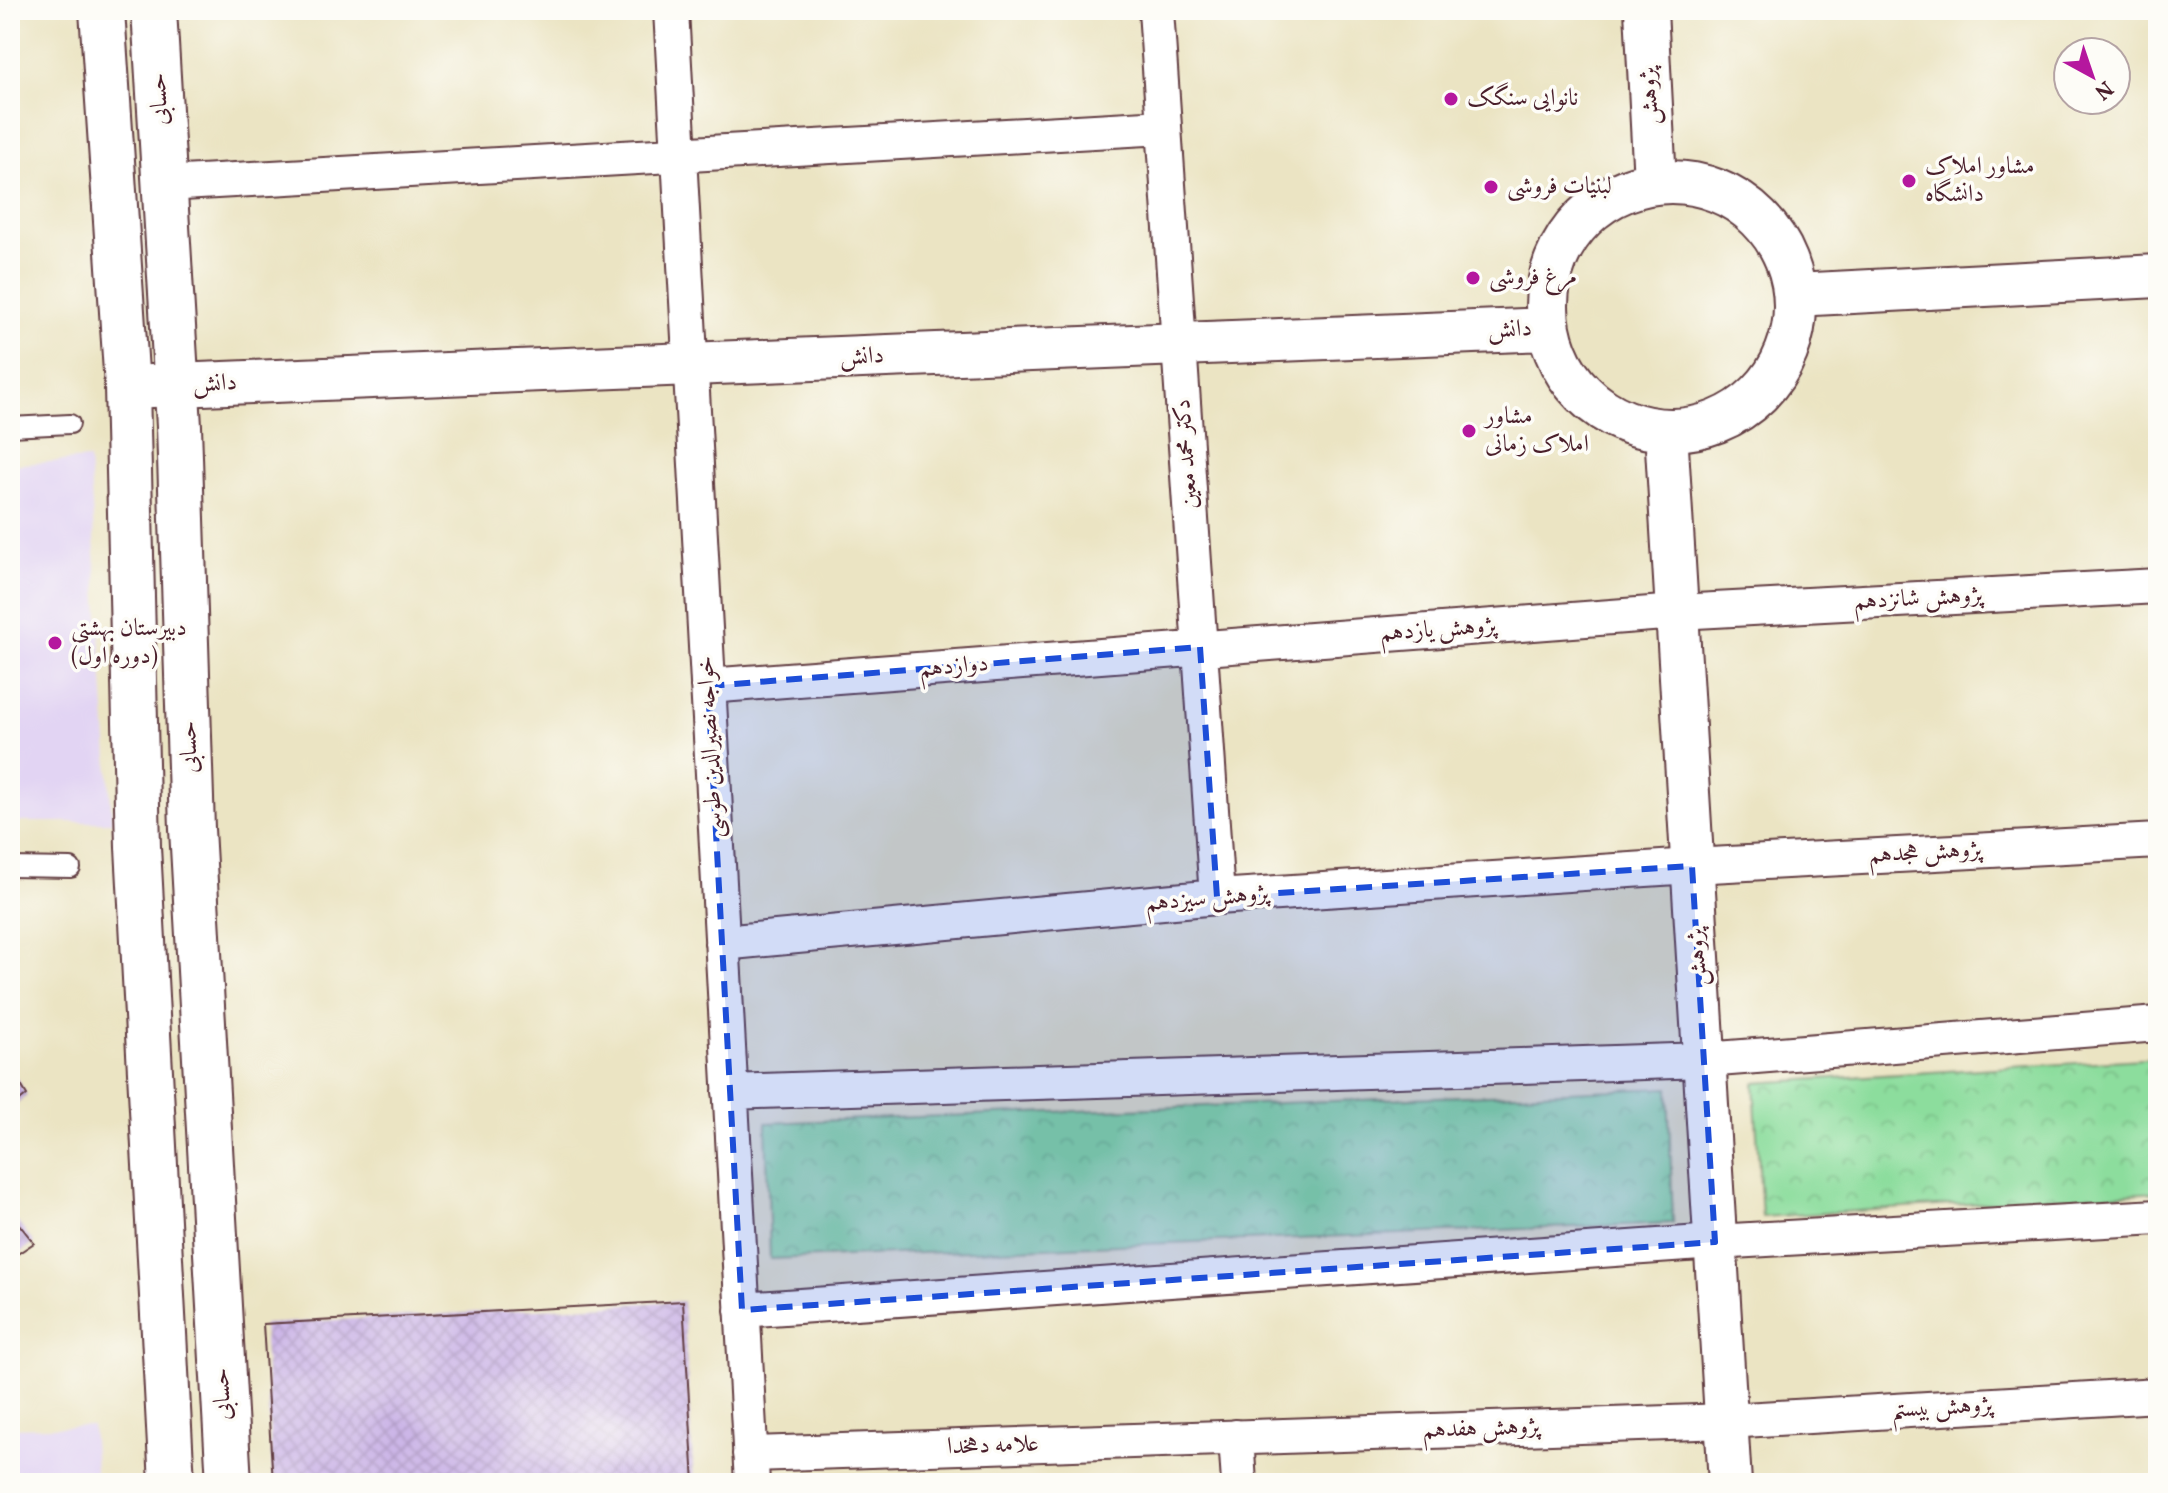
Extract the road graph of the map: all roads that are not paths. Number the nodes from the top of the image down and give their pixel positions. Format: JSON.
{"nodes":[{"id":1,"x":102,"y":10,"type":"edge"},
{"id":2,"x":154,"y":10,"type":"edge"},
{"id":3,"x":671,"y":10,"type":"edge"},
{"id":4,"x":1156,"y":10,"type":"edge"},
{"id":5,"x":1646,"y":10,"type":"edge"},
{"id":6,"x":1164,"y":127,"type":"junction"},
{"id":7,"x":679,"y":156,"type":"junction"},
{"id":8,"x":1655,"y":182,"type":"junction"},
{"id":9,"x":165,"y":184,"type":"junction"},
{"id":10,"x":2158,"y":276,"type":"edge"},
{"id":11,"x":1795,"y":295,"type":"junction"},
{"id":12,"x":1548,"y":329,"type":"junction"},
{"id":13,"x":1179,"y":344,"type":"junction"},
{"id":14,"x":691,"y":364,"type":"junction"},
{"id":15,"x":177,"y":386,"type":"junction"},
{"id":16,"x":127,"y":387,"type":"junction"},
{"id":17,"x":70,"y":424,"type":"dead end"},
{"id":18,"x":10,"y":427,"type":"edge"},
{"id":19,"x":1666,"y":431,"type":"junction"},
{"id":20,"x":2158,"y":586,"type":"edge"},
{"id":21,"x":1677,"y":612,"type":"junction"},
{"id":22,"x":1200,"y":647,"type":"junction"},
{"id":23,"x":708,"y":686,"type":"junction"},
{"id":24,"x":2158,"y":841,"type":"edge"},
{"id":25,"x":1692,"y":866,"type":"junction"},
{"id":26,"x":10,"y":867,"type":"edge"},
{"id":27,"x":71,"y":868,"type":"dead end"},
{"id":28,"x":1217,"y":897,"type":"junction"},
{"id":29,"x":722,"y":943,"type":"junction"},
{"id":30,"x":2158,"y":1024,"type":"edge"},
{"id":31,"x":1705,"y":1060,"type":"junction"},
{"id":32,"x":730,"y":1092,"type":"junction"},
{"id":33,"x":2158,"y":1217,"type":"edge"},
{"id":34,"x":1715,"y":1242,"type":"junction"},
{"id":35,"x":742,"y":1310,"type":"junction"},
{"id":36,"x":2158,"y":1395,"type":"edge"},
{"id":37,"x":1727,"y":1421,"type":"junction"},
{"id":38,"x":1236,"y":1437,"type":"junction"},
{"id":39,"x":751,"y":1469,"type":"edge"},
{"id":40,"x":172,"y":1483,"type":"edge"},
{"id":41,"x":229,"y":1483,"type":"edge"},
{"id":42,"x":1239,"y":1483,"type":"edge"},
{"id":43,"x":1730,"y":1483,"type":"edge"}],
"edges":[{"from":1,"to":16,"type":"main road"},
{"from":2,"to":9,"type":"main road","name":"حسابی"},
{"from":3,"to":7,"type":"street","name":"خواجه نصیرالدین طوسی"},
{"from":4,"to":6,"type":"street","name":"دکتر محمد معین"},
{"from":5,"to":8,"type":"street","name":"پژوهش"},
{"from":6,"to":7,"type":"street"},
{"from":6,"to":13,"type":"street","name":"دکتر محمد معین"},
{"from":7,"to":9,"type":"street"},
{"from":7,"to":14,"type":"street","name":"خواجه نصیرالدین طوسی"},
{"from":8,"to":11,"type":"street"},
{"from":8,"to":12,"type":"street"},
{"from":9,"to":15,"type":"main road","name":"حسابی"},
{"from":10,"to":11,"type":"street"},
{"from":11,"to":19,"type":"street"},
{"from":12,"to":13,"type":"street","name":"دانش"},
{"from":12,"to":19,"type":"street"},
{"from":13,"to":14,"type":"street","name":"دانش"},
{"from":13,"to":22,"type":"street","name":"دکتر محمد معین"},
{"from":14,"to":15,"type":"street","name":"دانش"},
{"from":14,"to":23,"type":"street","name":"خواجه نصیرالدین طوسی"},
{"from":15,"to":16,"type":"street","name":"دانش"},
{"from":15,"to":41,"type":"main road","name":"حسابی"},
{"from":16,"to":40,"type":"main road"},
{"from":17,"to":18,"type":"lane"},
{"from":19,"to":21,"type":"street","name":"پژوهش"},
{"from":20,"to":21,"type":"street","name":"پژوهش شانزدهم"},
{"from":21,"to":22,"type":"street","name":"پژوهش یازدهم"},
{"from":21,"to":25,"type":"street","name":"پژوهش"},
{"from":22,"to":23,"type":"street","name":"دوازدهم"},
{"from":22,"to":28,"type":"street","name":"دکتر محمد معین"},
{"from":23,"to":29,"type":"street","name":"خواجه نصیرالدین طوسی"},
{"from":24,"to":25,"type":"street","name":"پژوهش هجدهم"},
{"from":25,"to":28,"type":"street","name":"پژوهش سیزدهم"},
{"from":25,"to":31,"type":"street","name":"پژوهش"},
{"from":26,"to":27,"type":"lane"},
{"from":28,"to":29,"type":"street","name":"پژوهش سیزدهم"},
{"from":29,"to":32,"type":"street","name":"خواجه نصیرالدین طوسی"},
{"from":30,"to":31,"type":"street"},
{"from":31,"to":32,"type":"street"},
{"from":31,"to":34,"type":"street","name":"پژوهش"},
{"from":32,"to":35,"type":"street","name":"خواجه نصیرالدین طوسی"},
{"from":33,"to":34,"type":"street"},
{"from":34,"to":35,"type":"street"},
{"from":34,"to":37,"type":"street","name":"پژوهش"},
{"from":35,"to":39,"type":"street","name":"خواجه نصیرالدین طوسی"},
{"from":36,"to":37,"type":"street","name":"پژوهش بیستم"},
{"from":37,"to":38,"type":"street","name":"پژوهش هفدهم"},
{"from":37,"to":43,"type":"street","name":"پژوهش"},
{"from":38,"to":39,"type":"street","name":"علامه دهخدا"},
{"from":38,"to":42,"type":"street"}]}
